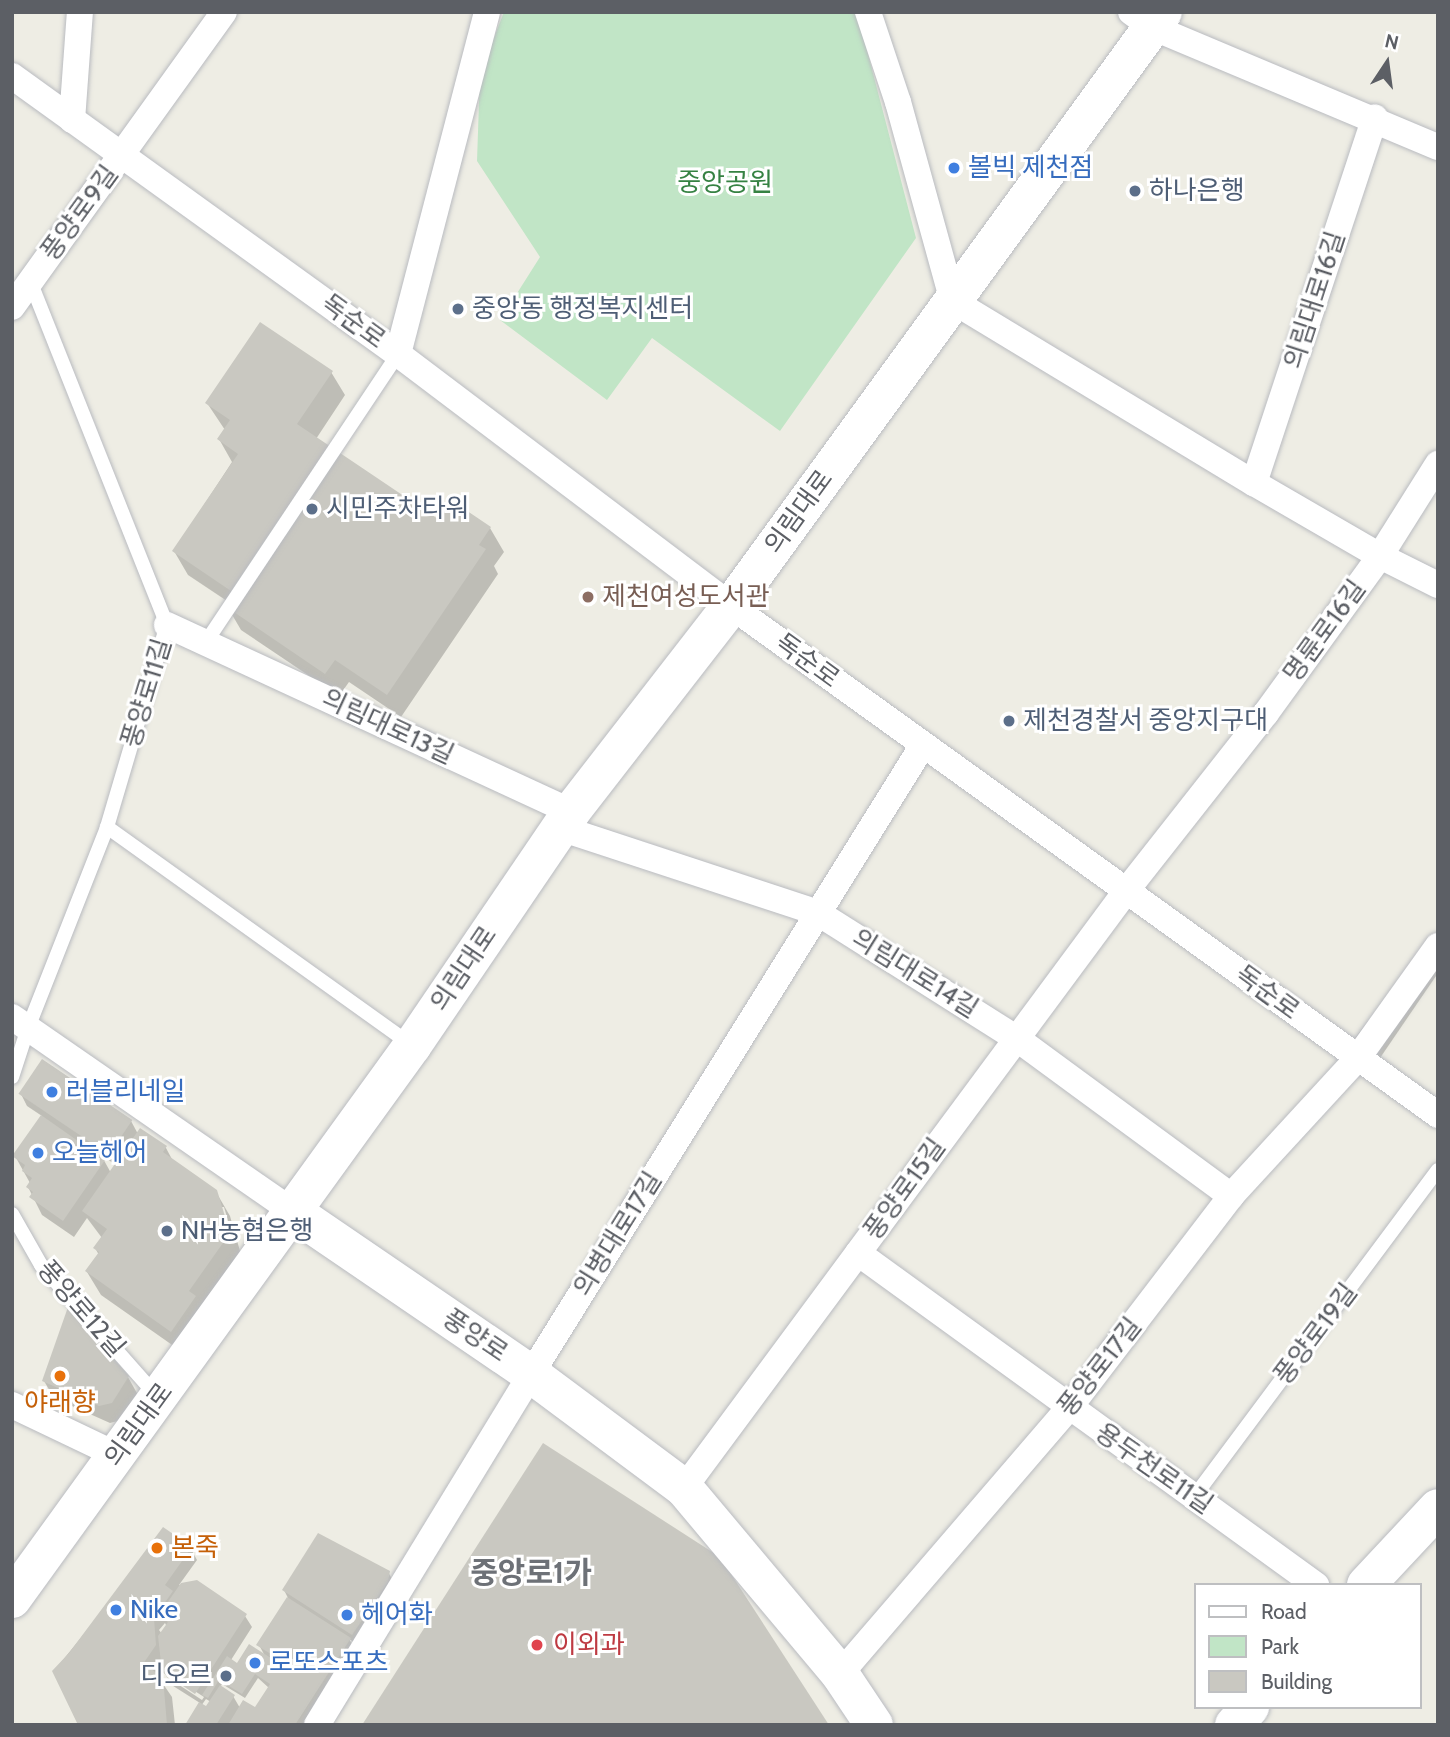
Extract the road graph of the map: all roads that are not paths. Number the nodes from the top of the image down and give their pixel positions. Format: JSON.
{"nodes":[{"id":1,"x":80,"y":12,"type":"edge"},
{"id":2,"x":224,"y":12,"type":"edge"},
{"id":3,"x":487,"y":12,"type":"edge"},
{"id":4,"x":868,"y":12,"type":"edge"},
{"id":5,"x":1149,"y":17,"type":"edge"},
{"id":6,"x":12,"y":76,"type":"edge"},
{"id":7,"x":1375,"y":118,"type":"junction"},
{"id":8,"x":72,"y":120,"type":"junction"},
{"id":9,"x":1438,"y":147,"type":"edge"},
{"id":10,"x":122,"y":154,"type":"junction"},
{"id":11,"x":30,"y":282,"type":"junction"},
{"id":12,"x":953,"y":301,"type":"junction"},
{"id":13,"x":12,"y":307,"type":"edge"},
{"id":14,"x":398,"y":354,"type":"junction"},
{"id":15,"x":1438,"y":464,"type":"edge"},
{"id":16,"x":1254,"y":483,"type":"junction"},
{"id":17,"x":1380,"y":556,"type":"junction"},
{"id":18,"x":1438,"y":584,"type":"edge"},
{"id":19,"x":731,"y":606,"type":"junction"},
{"id":20,"x":167,"y":625,"type":"junction"},
{"id":21,"x":206,"y":642,"type":"junction"},
{"id":22,"x":923,"y":745,"type":"junction"},
{"id":23,"x":566,"y":820,"type":"junction"},
{"id":24,"x":107,"y":827,"type":"junction"},
{"id":25,"x":1126,"y":891,"type":"junction"},
{"id":26,"x":818,"y":913,"type":"junction"},
{"id":27,"x":1438,"y":946,"type":"edge"},
{"id":28,"x":20,"y":1023,"type":"edge"},
{"id":29,"x":1017,"y":1038,"type":"junction"},
{"id":30,"x":412,"y":1046,"type":"junction"},
{"id":31,"x":1357,"y":1059,"type":"junction"},
{"id":32,"x":12,"y":1077,"type":"edge"},
{"id":33,"x":1438,"y":1115,"type":"edge"},
{"id":34,"x":1438,"y":1170,"type":"edge"},
{"id":35,"x":1231,"y":1196,"type":"junction"},
{"id":36,"x":292,"y":1211,"type":"junction"},
{"id":37,"x":12,"y":1214,"type":"edge"},
{"id":38,"x":858,"y":1253,"type":"junction"},
{"id":39,"x":531,"y":1374,"type":"junction"},
{"id":40,"x":158,"y":1398,"type":"junction"},
{"id":41,"x":12,"y":1405,"type":"edge"},
{"id":42,"x":1069,"y":1408,"type":"junction"},
{"id":43,"x":117,"y":1455,"type":"junction"},
{"id":44,"x":684,"y":1488,"type":"junction"},
{"id":45,"x":1194,"y":1497,"type":"junction"},
{"id":46,"x":1438,"y":1508,"type":"edge"},
{"id":47,"x":1313,"y":1583,"type":"edge"},
{"id":48,"x":1368,"y":1583,"type":"edge"},
{"id":49,"x":12,"y":1599,"type":"edge"},
{"id":50,"x":840,"y":1674,"type":"junction"},
{"id":51,"x":1248,"y":1709,"type":"edge"},
{"id":52,"x":317,"y":1725,"type":"edge"},
{"id":53,"x":874,"y":1725,"type":"edge"},
{"id":54,"x":1234,"y":1725,"type":"edge"}],
"edges":[{"from":1,"to":8,"type":"street"},
{"from":2,"to":10,"type":"street","name":"풍양로9길"},
{"from":3,"to":14,"type":"street"},
{"from":4,"to":12,"type":"street"},
{"from":5,"to":7,"type":"street"},
{"from":5,"to":12,"type":"street","name":"의림대로"},
{"from":6,"to":8,"type":"street","name":"독순로"},
{"from":7,"to":9,"type":"street"},
{"from":7,"to":16,"type":"street","name":"의림대로16길"},
{"from":8,"to":10,"type":"street","name":"독순로"},
{"from":10,"to":11,"type":"street","name":"풍양로9길"},
{"from":10,"to":14,"type":"street","name":"독순로"},
{"from":11,"to":13,"type":"street","name":"풍양로9길"},
{"from":11,"to":20,"type":"lane","name":"풍양로11길"},
{"from":12,"to":16,"type":"street"},
{"from":12,"to":19,"type":"street","name":"의림대로"},
{"from":14,"to":19,"type":"street","name":"독순로"},
{"from":14,"to":21,"type":"lane"},
{"from":15,"to":17,"type":"street","name":"명륜로16길"},
{"from":16,"to":17,"type":"street"},
{"from":17,"to":18,"type":"street"},
{"from":17,"to":25,"type":"street","name":"명륜로16길"},
{"from":19,"to":22,"type":"street","name":"독순로"},
{"from":19,"to":23,"type":"street","name":"의림대로"},
{"from":20,"to":21,"type":"street","name":"의림대로13길"},
{"from":20,"to":24,"type":"lane","name":"풍양로11길"},
{"from":21,"to":23,"type":"street","name":"의림대로13길"},
{"from":22,"to":25,"type":"street","name":"독순로"},
{"from":22,"to":26,"type":"street","name":"의병대로17길"},
{"from":23,"to":26,"type":"street","name":"의림대로14길"},
{"from":23,"to":30,"type":"street","name":"의림대로"},
{"from":24,"to":28,"type":"lane","name":"풍양로11길"},
{"from":24,"to":30,"type":"lane"},
{"from":25,"to":29,"type":"street","name":"풍양로15길"},
{"from":25,"to":31,"type":"street","name":"독순로"},
{"from":26,"to":29,"type":"street","name":"의림대로14길"},
{"from":26,"to":39,"type":"street","name":"의병대로17길"},
{"from":27,"to":31,"type":"street","name":"풍양로17길"},
{"from":28,"to":32,"type":"lane"},
{"from":28,"to":36,"type":"street","name":"풍양로"},
{"from":29,"to":35,"type":"street","name":"의림대로14길"},
{"from":29,"to":38,"type":"street","name":"풍양로15길"},
{"from":30,"to":36,"type":"street","name":"의림대로"},
{"from":31,"to":33,"type":"street","name":"독순로"},
{"from":31,"to":35,"type":"street","name":"풍양로17길"},
{"from":34,"to":45,"type":"lane","name":"풍양로19길"},
{"from":35,"to":42,"type":"street","name":"풍양로17길"},
{"from":36,"to":39,"type":"street","name":"풍양로"},
{"from":36,"to":40,"type":"street","name":"의림대로"},
{"from":37,"to":40,"type":"lane","name":"풍양로12길"},
{"from":38,"to":42,"type":"street","name":"용두천로11길"},
{"from":38,"to":44,"type":"street","name":"풍양로15길"},
{"from":39,"to":44,"type":"street","name":"풍양로"},
{"from":39,"to":52,"type":"street","name":"의병대로17길"},
{"from":40,"to":43,"type":"street","name":"의림대로"},
{"from":41,"to":43,"type":"street"},
{"from":42,"to":45,"type":"street","name":"용두천로11길"},
{"from":42,"to":50,"type":"street","name":"풍양로17길"},
{"from":43,"to":49,"type":"street","name":"의림대로"},
{"from":44,"to":50,"type":"street","name":"풍양로"},
{"from":45,"to":47,"type":"street","name":"용두천로11길"},
{"from":46,"to":48,"type":"street"},
{"from":50,"to":53,"type":"street","name":"풍양로"},
{"from":51,"to":54,"type":"street"}]}
